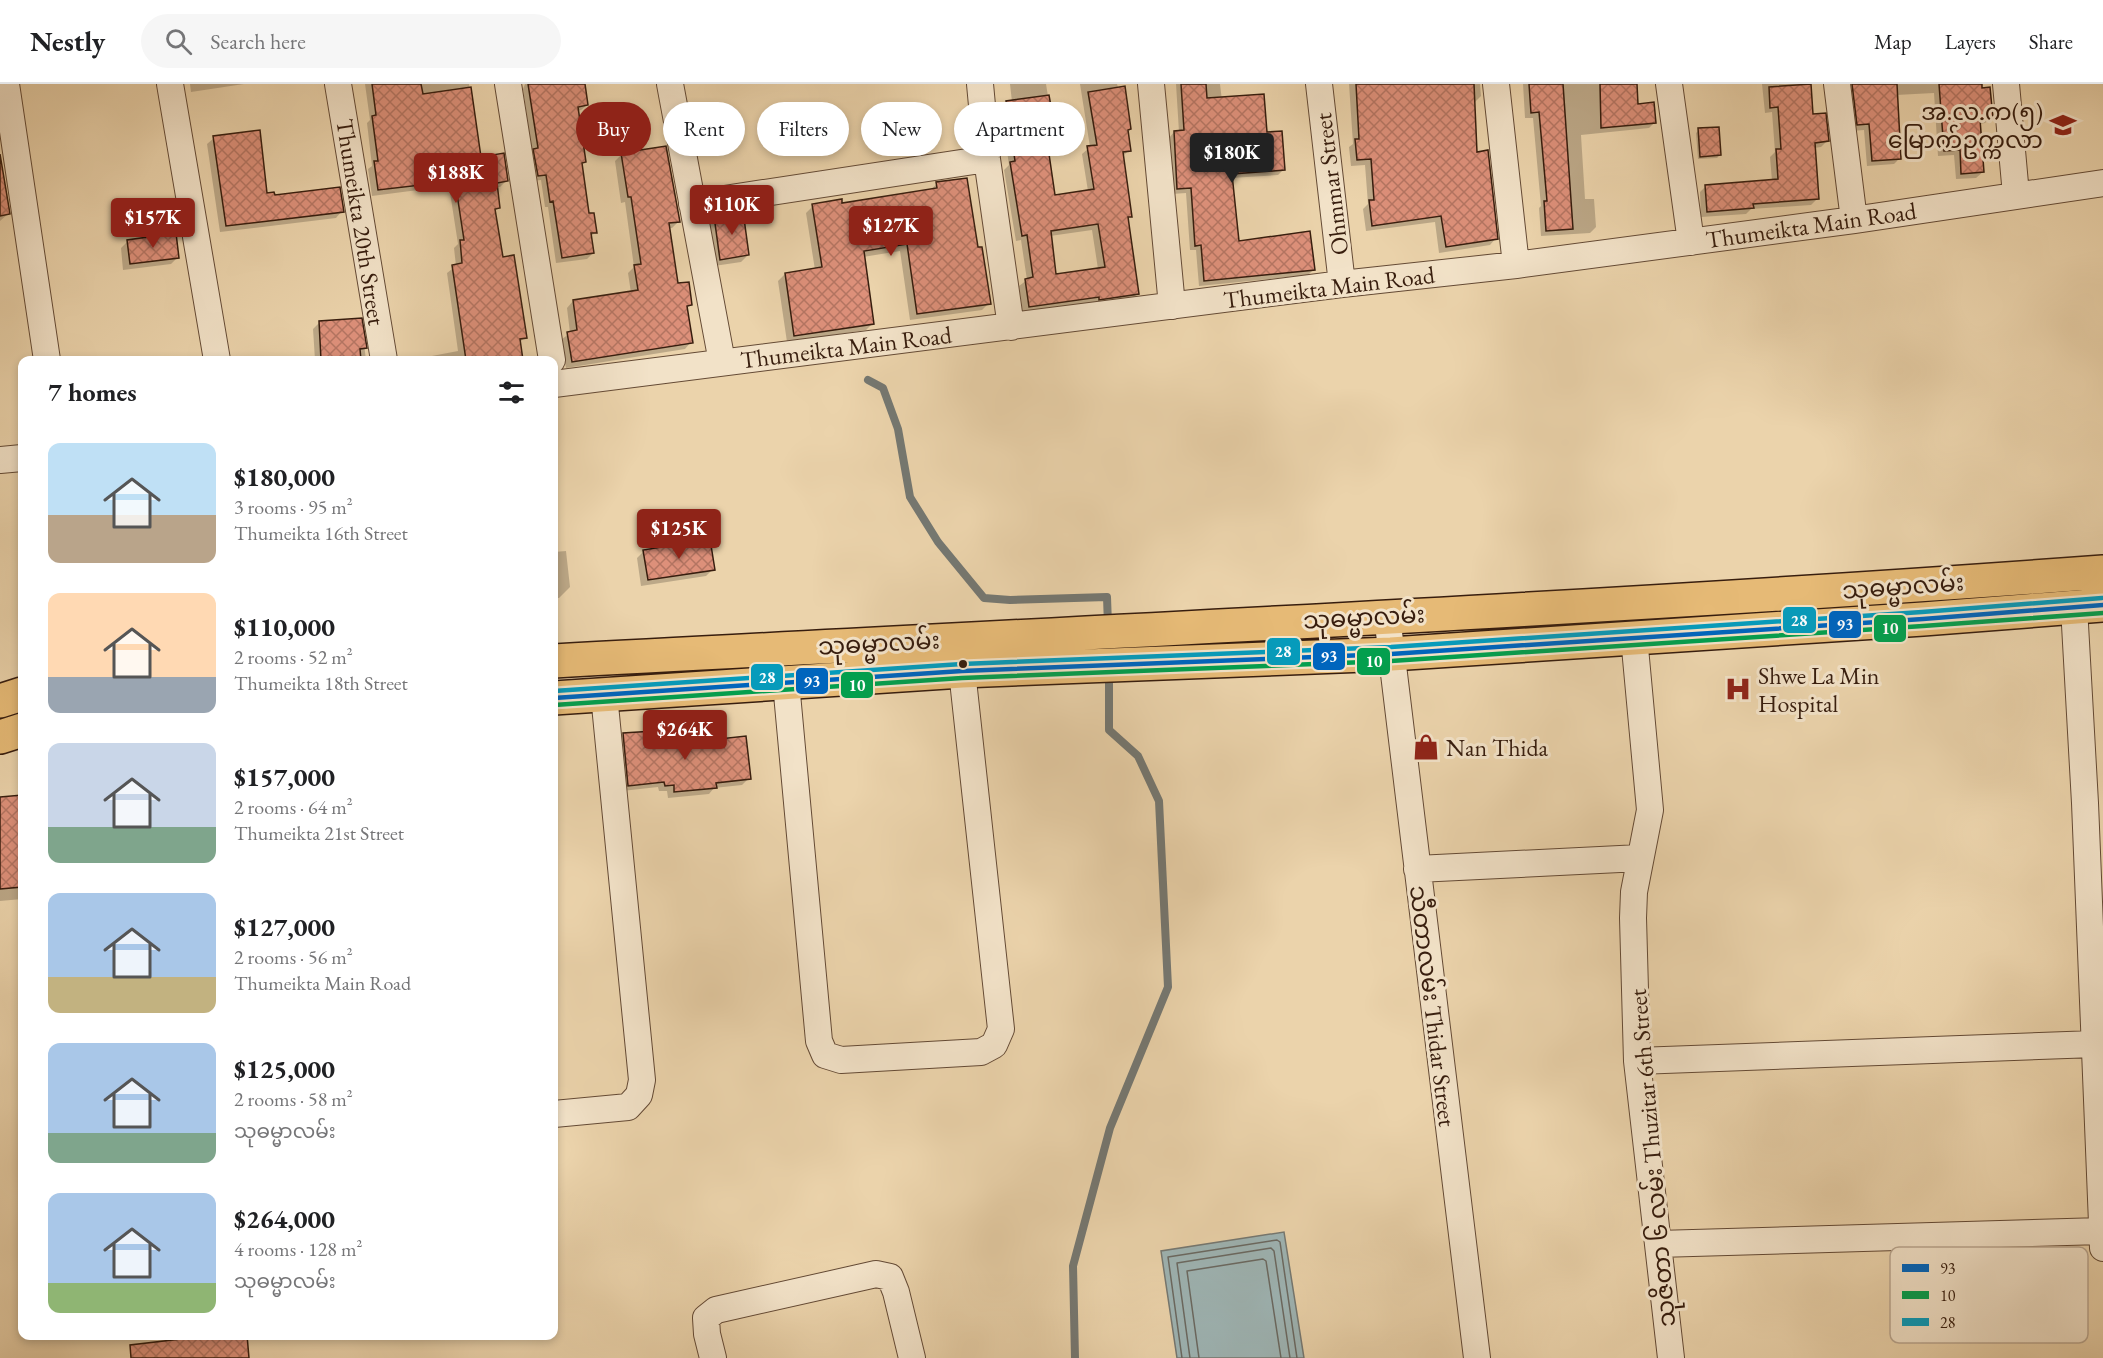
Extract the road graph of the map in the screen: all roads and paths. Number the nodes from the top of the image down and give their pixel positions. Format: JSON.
{"nodes":[{"id":1,"x":6,"y":84,"type":"edge"},
{"id":2,"x":170,"y":84,"type":"edge"},
{"id":3,"x":338,"y":84,"type":"edge"},
{"id":4,"x":508,"y":84,"type":"edge"},
{"id":5,"x":670,"y":84,"type":"edge"},
{"id":6,"x":980,"y":84,"type":"edge"},
{"id":7,"x":1151,"y":84,"type":"edge"},
{"id":8,"x":1319,"y":84,"type":"edge"},
{"id":9,"x":1496,"y":84,"type":"edge"},
{"id":10,"x":1670,"y":84,"type":"edge"},
{"id":11,"x":1837,"y":84,"type":"edge"},
{"id":12,"x":2006,"y":84,"type":"edge"},
{"id":13,"x":987,"y":159,"type":"junction"},
{"id":14,"x":2103,"y":183,"type":"edge"},
{"id":15,"x":2016,"y":195,"type":"junction"},
{"id":16,"x":692,"y":204,"type":"junction"},
{"id":17,"x":1854,"y":220,"type":"junction"},
{"id":18,"x":1691,"y":242,"type":"junction"},
{"id":19,"x":1516,"y":265,"type":"junction"},
{"id":20,"x":1342,"y":284,"type":"junction"},
{"id":21,"x":1172,"y":306,"type":"junction"},
{"id":22,"x":1011,"y":327,"type":"junction"},
{"id":23,"x":46,"y":356,"type":"edge"},
{"id":24,"x":216,"y":356,"type":"edge"},
{"id":25,"x":383,"y":356,"type":"edge"},
{"id":26,"x":551,"y":356,"type":"edge"},
{"id":27,"x":723,"y":362,"type":"junction"},
{"id":28,"x":558,"y":374,"type":"edge"},
{"id":29,"x":18,"y":458,"type":"edge"},
{"id":30,"x":0,"y":460,"type":"edge"},
{"id":31,"x":2103,"y":572,"type":"edge"},
{"id":32,"x":1773,"y":594,"type":"junction"},
{"id":33,"x":2089,"y":606,"type":"edge"},
{"id":34,"x":1387,"y":616,"type":"junction"},
{"id":35,"x":1773,"y":628,"type":"junction"},
{"id":36,"x":1634,"y":637,"type":"junction"},
{"id":37,"x":1391,"y":654,"type":"junction"},
{"id":38,"x":558,"y":661,"type":"edge"},
{"id":39,"x":962,"y":671,"type":"junction"},
{"id":40,"x":0,"y":678,"type":"edge"},
{"id":41,"x":18,"y":680,"type":"edge"},
{"id":42,"x":786,"y":683,"type":"junction"},
{"id":43,"x":18,"y":695,"type":"edge"},
{"id":44,"x":604,"y":695,"type":"junction"},
{"id":45,"x":558,"y":698,"type":"edge"},
{"id":46,"x":0,"y":701,"type":"edge"},
{"id":47,"x":0,"y":717,"type":"edge"},
{"id":48,"x":18,"y":719,"type":"edge"},
{"id":49,"x":18,"y":731,"type":"edge"},
{"id":50,"x":0,"y":736,"type":"edge"},
{"id":51,"x":2094,"y":802,"type":"edge"},
{"id":52,"x":1640,"y":858,"type":"junction"},
{"id":53,"x":1417,"y":869,"type":"junction"},
{"id":54,"x":2095,"y":1044,"type":"junction"},
{"id":55,"x":1637,"y":1061,"type":"junction"},
{"id":56,"x":558,"y":1114,"type":"edge"},
{"id":57,"x":2103,"y":1240,"type":"edge"},
{"id":58,"x":1658,"y":1244,"type":"junction"},
{"id":59,"x":713,"y":1358,"type":"edge"},
{"id":60,"x":912,"y":1358,"type":"edge"},
{"id":61,"x":1477,"y":1358,"type":"edge"},
{"id":62,"x":1671,"y":1358,"type":"edge"}],
"edges":[{"from":1,"to":23,"type":"street"},
{"from":2,"to":24,"type":"street"},
{"from":3,"to":25,"type":"street","name":"Thumeikta 20th Street"},
{"from":4,"to":26,"type":"street"},
{"from":5,"to":16,"type":"street"},
{"from":6,"to":13,"type":"street"},
{"from":7,"to":21,"type":"street"},
{"from":8,"to":20,"type":"street","name":"Ohmmar Street"},
{"from":9,"to":19,"type":"street"},
{"from":10,"to":18,"type":"street"},
{"from":11,"to":17,"type":"street"},
{"from":12,"to":15,"type":"street"},
{"from":13,"to":16,"type":"street"},
{"from":13,"to":22,"type":"street"},
{"from":14,"to":15,"type":"street","name":"Thumeikta Main Road"},
{"from":15,"to":17,"type":"street","name":"Thumeikta Main Road"},
{"from":16,"to":27,"type":"street"},
{"from":17,"to":18,"type":"street","name":"Thumeikta Main Road"},
{"from":18,"to":19,"type":"street","name":"Thumeikta Main Road"},
{"from":19,"to":20,"type":"street","name":"Thumeikta Main Road"},
{"from":20,"to":21,"type":"street","name":"Thumeikta Main Road"},
{"from":21,"to":22,"type":"street","name":"Thumeikta Main Road"},
{"from":22,"to":27,"type":"street","name":"Thumeikta Main Road"},
{"from":27,"to":28,"type":"street","name":"Thumeikta Main Road"},
{"from":29,"to":30,"type":"street"},
{"from":31,"to":32,"type":"main road","name":"သုဓမ္မာလမ်း"},
{"from":32,"to":34,"type":"main road","name":"သုဓမ္မာလမ်း"},
{"from":32,"to":35,"type":"street"},
{"from":33,"to":35,"type":"main road","name":"သုဓမ္မာလမ်း"},
{"from":33,"to":51,"type":"street"},
{"from":34,"to":37,"type":"street","name":"သီတာလမ်း Thidar Street"},
{"from":34,"to":38,"type":"main road","name":"သုဓမ္မာလမ်း"},
{"from":35,"to":36,"type":"main road","name":"သုဓမ္မာလမ်း"},
{"from":36,"to":37,"type":"main road","name":"သုဓမ္မာလမ်း"},
{"from":36,"to":52,"type":"street","name":"သုဇိတာ ၆ လမ်း Thuzitar 6th Street"},
{"from":37,"to":39,"type":"main road","name":"သုဓမ္မာလမ်း"},
{"from":37,"to":53,"type":"street","name":"သီတာလမ်း Thidar Street"},
{"from":39,"to":42,"type":"main road","name":"သုဓမ္မာလမ်း"},
{"from":39,"to":42,"type":"street"},
{"from":40,"to":41,"type":"main road"},
{"from":42,"to":44,"type":"main road","name":"သုဓမ္မာလမ်း"},
{"from":43,"to":46,"type":"main road"},
{"from":44,"to":45,"type":"main road","name":"သုဓမ္မာလမ်း"},
{"from":44,"to":56,"type":"street"},
{"from":47,"to":48,"type":"main road"},
{"from":49,"to":50,"type":"main road"},
{"from":51,"to":54,"type":"street"},
{"from":52,"to":53,"type":"street"},
{"from":52,"to":55,"type":"street","name":"သုဇိတာ ၆ လမ်း Thuzitar 6th Street"},
{"from":53,"to":61,"type":"street","name":"သီတာလမ်း Thidar Street"},
{"from":54,"to":55,"type":"street"},
{"from":54,"to":57,"type":"street"},
{"from":55,"to":58,"type":"street","name":"သုဇိတာ ၆ လမ်း Thuzitar 6th Street"},
{"from":57,"to":58,"type":"street"},
{"from":58,"to":62,"type":"street","name":"သုဇိတာ ၆ လမ်း Thuzitar 6th Street"},
{"from":59,"to":60,"type":"street"}]}
